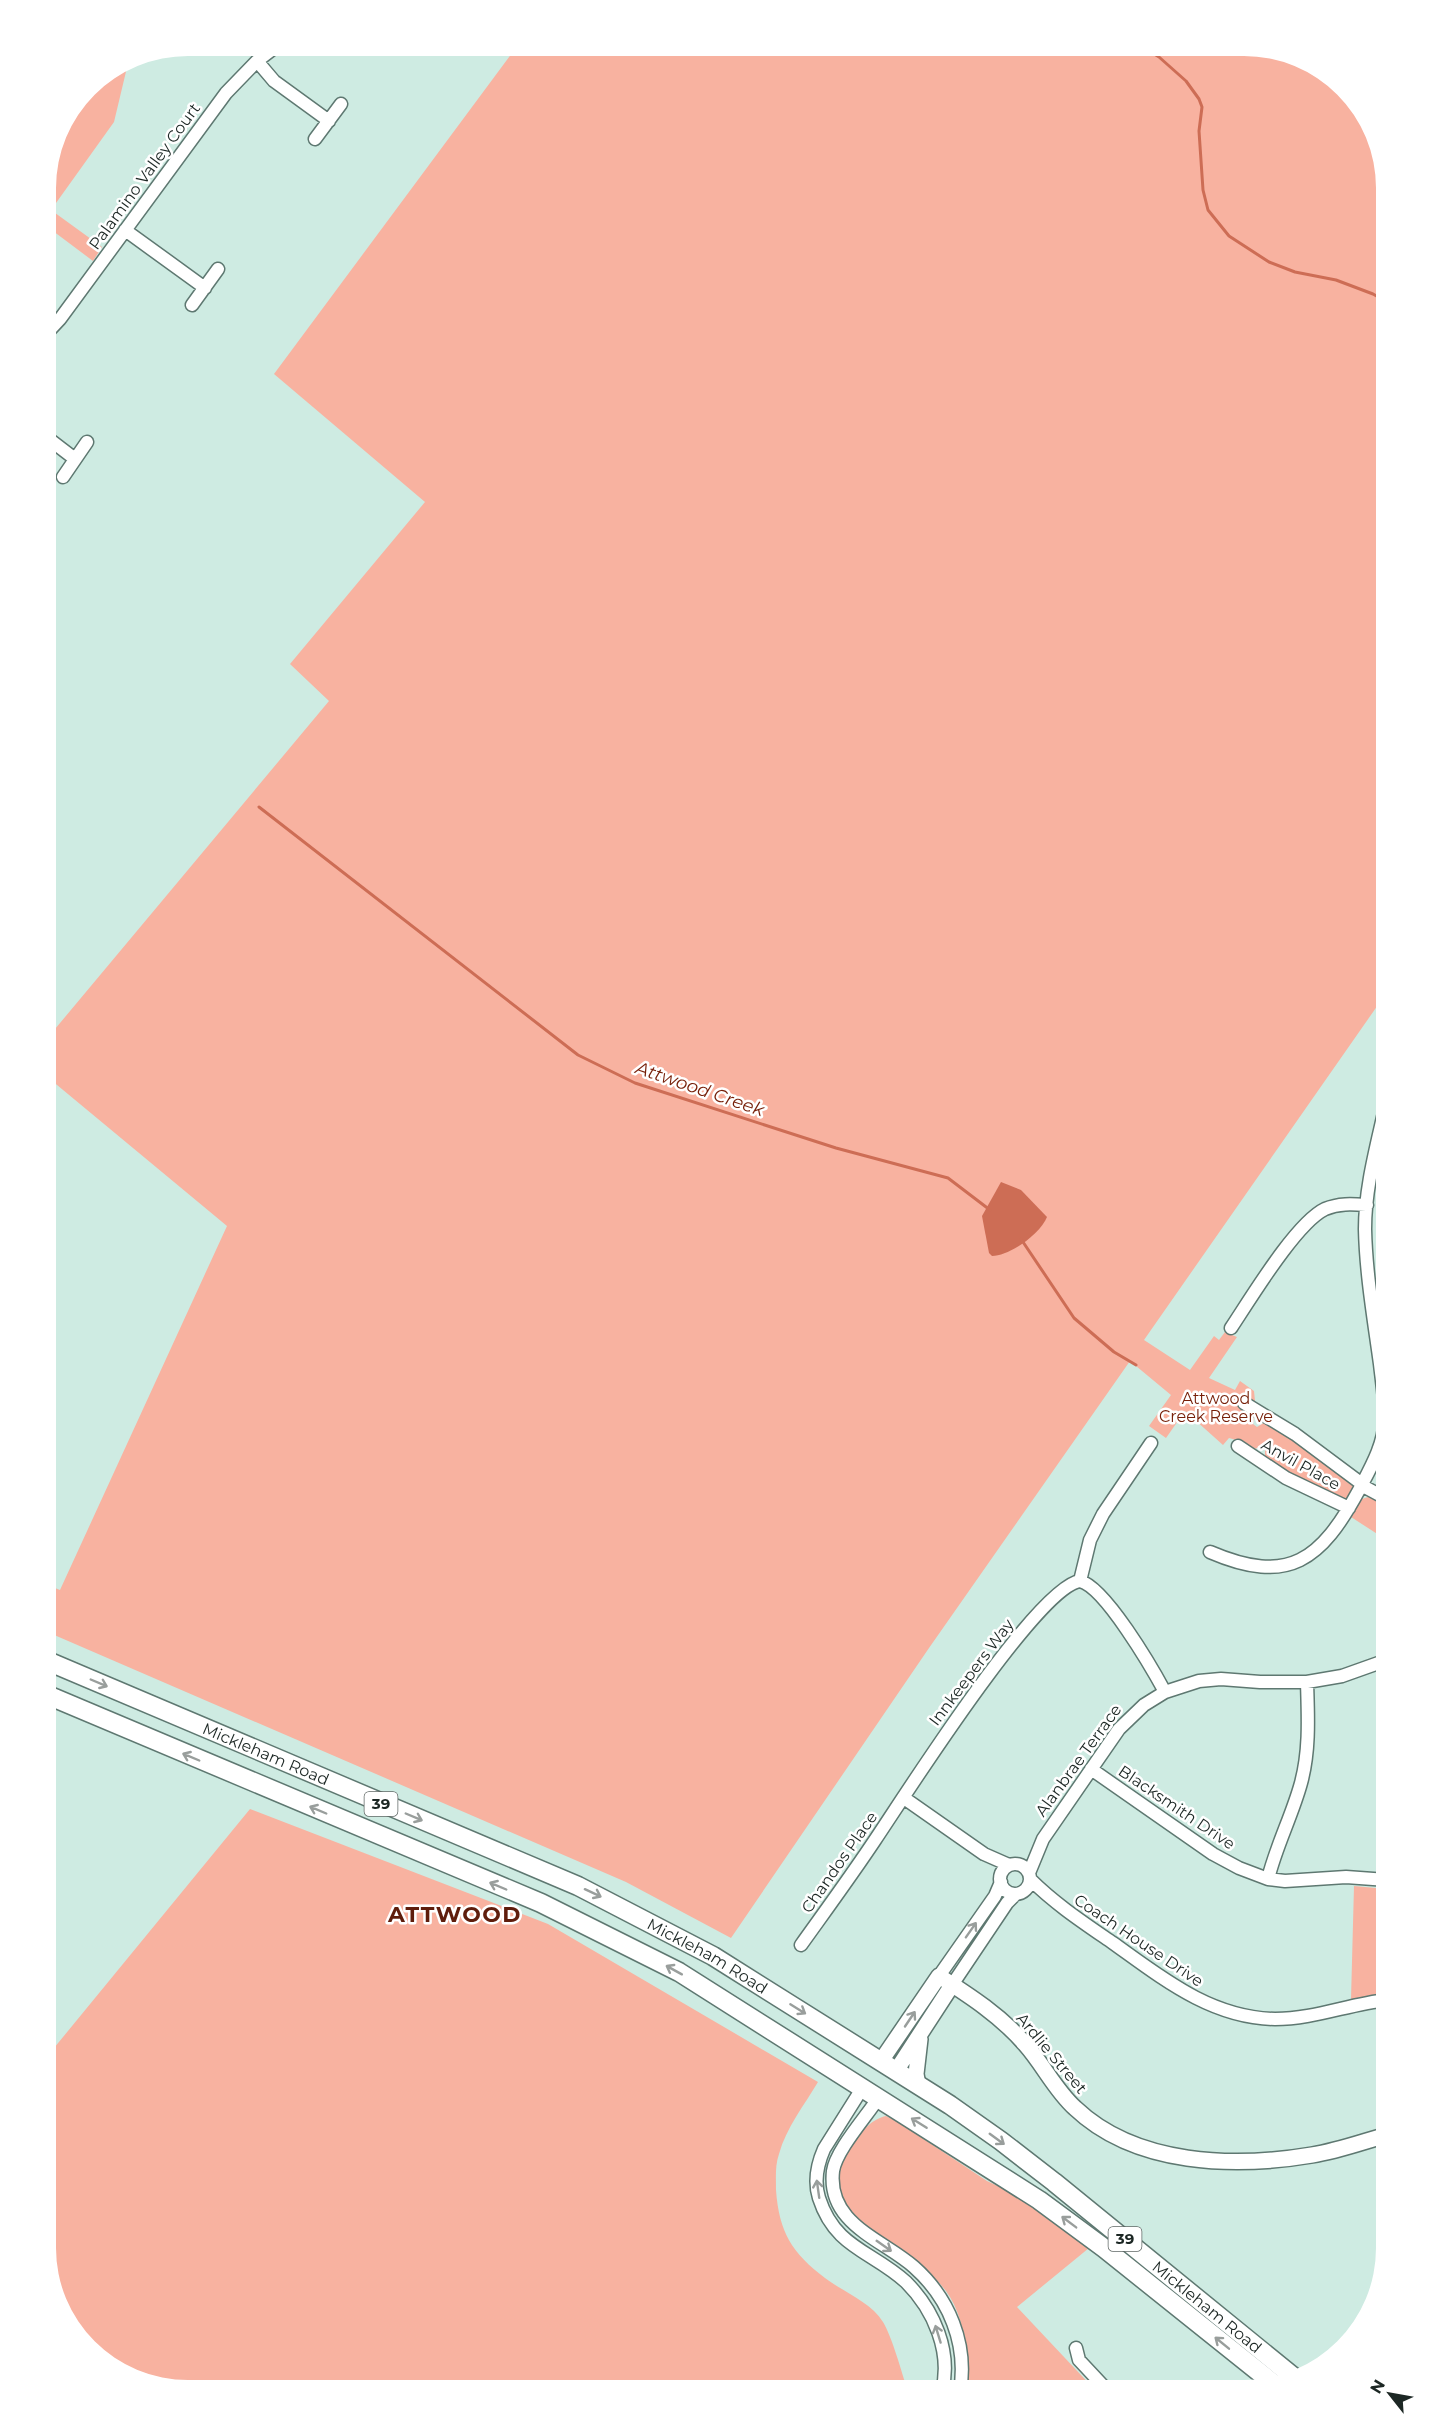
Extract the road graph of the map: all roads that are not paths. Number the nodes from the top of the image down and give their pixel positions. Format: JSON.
{"nodes":[{"id":1,"x":264,"y":56,"type":"edge"},
{"id":2,"x":257,"y":61,"type":"junction"},
{"id":3,"x":341,"y":104,"type":"dead end"},
{"id":4,"x":328,"y":121,"type":"junction"},
{"id":5,"x":315,"y":139,"type":"dead end"},
{"id":6,"x":125,"y":230,"type":"junction"},
{"id":7,"x":218,"y":269,"type":"dead end"},
{"id":8,"x":205,"y":288,"type":"junction"},
{"id":9,"x":192,"y":306,"type":"dead end"},
{"id":10,"x":56,"y":323,"type":"edge"},
{"id":11,"x":87,"y":442,"type":"dead end"},
{"id":12,"x":56,"y":444,"type":"edge"},
{"id":13,"x":75,"y":459,"type":"junction"},
{"id":14,"x":63,"y":477,"type":"dead end"},
{"id":15,"x":1376,"y":1155,"type":"edge"},
{"id":16,"x":1366,"y":1205,"type":"junction"},
{"id":17,"x":1231,"y":1328,"type":"dead end"},
{"id":18,"x":1376,"y":1338,"type":"edge"},
{"id":19,"x":1244,"y":1403,"type":"dead end"},
{"id":20,"x":1151,"y":1443,"type":"dead end"},
{"id":21,"x":1238,"y":1446,"type":"dead end"},
{"id":22,"x":1376,"y":1456,"type":"edge"},
{"id":23,"x":1362,"y":1485,"type":"junction"},
{"id":24,"x":1376,"y":1493,"type":"edge"},
{"id":25,"x":1349,"y":1508,"type":"junction"},
{"id":26,"x":1210,"y":1552,"type":"dead end"},
{"id":27,"x":1080,"y":1581,"type":"junction"},
{"id":28,"x":1376,"y":1664,"type":"edge"},
{"id":29,"x":56,"y":1669,"type":"edge"},
{"id":30,"x":1307,"y":1682,"type":"junction"},
{"id":31,"x":1165,"y":1692,"type":"junction"},
{"id":32,"x":56,"y":1699,"type":"edge"},
{"id":33,"x":56,"y":1709,"type":"edge"},
{"id":34,"x":83,"y":1711,"type":"junction"},
{"id":35,"x":1091,"y":1769,"type":"junction"},
{"id":36,"x":904,"y":1798,"type":"junction"},
{"id":37,"x":1043,"y":1839,"type":"junction"},
{"id":38,"x":1007,"y":1871,"type":"junction"},
{"id":39,"x":1268,"y":1879,"type":"junction"},
{"id":40,"x":1376,"y":1879,"type":"edge"},
{"id":41,"x":1025,"y":1884,"type":"junction"},
{"id":42,"x":801,"y":1945,"type":"dead end"},
{"id":43,"x":946,"y":1981,"type":"junction"},
{"id":44,"x":1376,"y":2002,"type":"edge"},
{"id":45,"x":921,"y":2033,"type":"junction"},
{"id":46,"x":888,"y":2066,"type":"junction"},
{"id":47,"x":918,"y":2085,"type":"junction"},
{"id":48,"x":864,"y":2087,"type":"junction"},
{"id":49,"x":879,"y":2097,"type":"junction"},
{"id":50,"x":1376,"y":2138,"type":"edge"},
{"id":51,"x":1076,"y":2348,"type":"dead end"},
{"id":52,"x":1288,"y":2373,"type":"edge"},
{"id":53,"x":1265,"y":2378,"type":"edge"},
{"id":54,"x":944,"y":2380,"type":"edge"},
{"id":55,"x":961,"y":2380,"type":"edge"},
{"id":56,"x":1098,"y":2380,"type":"edge"}],
"edges":[{"from":1,"to":2,"type":"street","name":"Palamino Valley Court"},
{"from":2,"to":4,"type":"street"},
{"from":2,"to":6,"type":"street","name":"Palamino Valley Court"},
{"from":3,"to":4,"type":"street"},
{"from":4,"to":5,"type":"street"},
{"from":6,"to":8,"type":"street"},
{"from":6,"to":10,"type":"street","name":"Palamino Valley Court"},
{"from":7,"to":8,"type":"street"},
{"from":8,"to":9,"type":"street"},
{"from":11,"to":13,"type":"street"},
{"from":12,"to":13,"type":"street"},
{"from":13,"to":14,"type":"street"},
{"from":15,"to":16,"type":"street"},
{"from":16,"to":17,"type":"street"},
{"from":16,"to":18,"type":"street"},
{"from":19,"to":23,"type":"street"},
{"from":20,"to":27,"type":"street"},
{"from":21,"to":25,"type":"street","name":"Anvil Place"},
{"from":22,"to":23,"type":"street"},
{"from":23,"to":24,"type":"street"},
{"from":23,"to":25,"type":"street"},
{"from":25,"to":26,"type":"street"},
{"from":27,"to":31,"type":"street"},
{"from":27,"to":36,"type":"street","name":"Innkeepers Way"},
{"from":28,"to":30,"type":"street","name":"Alanbrae Terrace"},
{"from":29,"to":46,"type":"main road","name":"Mickleham Road","number":"39","one_way":true},
{"from":30,"to":31,"type":"street","name":"Alanbrae Terrace"},
{"from":30,"to":39,"type":"street"},
{"from":31,"to":35,"type":"street","name":"Alanbrae Terrace"},
{"from":32,"to":34,"type":"main road","name":"Mickleham Road","number":"39"},
{"from":33,"to":34,"type":"main road"},
{"from":48,"to":34,"type":"main road","name":"Mickleham Road","number":"39","one_way":true},
{"from":35,"to":37,"type":"street","name":"Alanbrae Terrace"},
{"from":35,"to":39,"type":"street","name":"Blacksmith Drive"},
{"from":36,"to":38,"type":"street"},
{"from":36,"to":42,"type":"street","name":"Chandos Place"},
{"from":37,"to":38,"type":"street","name":"Alanbrae Terrace"},
{"from":37,"to":41,"type":"street","name":"Alanbrae Terrace"},
{"from":38,"to":41,"type":"street"},
{"from":38,"to":41,"type":"street"},
{"from":43,"to":38,"type":"street","name":"Alanbrae Terrace","one_way":true},
{"from":39,"to":40,"type":"street","name":"Blacksmith Drive"},
{"from":41,"to":43,"type":"street","name":"Alanbrae Terrace"},
{"from":41,"to":44,"type":"street","name":"Coach House Drive"},
{"from":43,"to":45,"type":"street","name":"Alanbrae Terrace"},
{"from":46,"to":43,"type":"street","name":"Alanbrae Terrace","one_way":true},
{"from":43,"to":50,"type":"street","name":"Ardlie Street"},
{"from":45,"to":46,"type":"street","name":"Alanbrae Terrace"},
{"from":45,"to":47,"type":"street"},
{"from":46,"to":47,"type":"main road","name":"Mickleham Road","number":"39"},
{"from":46,"to":48,"type":"main road"},
{"from":46,"to":49,"type":"main road"},
{"from":47,"to":52,"type":"main road","name":"Mickleham Road","number":"39","one_way":true},
{"from":48,"to":49,"type":"main road","name":"Mickleham Road","number":"39"},
{"from":54,"to":48,"type":"street","one_way":true},
{"from":53,"to":49,"type":"main road","name":"Mickleham Road","number":"39","one_way":true},
{"from":49,"to":55,"type":"street","one_way":true},
{"from":51,"to":56,"type":"street"}]}
